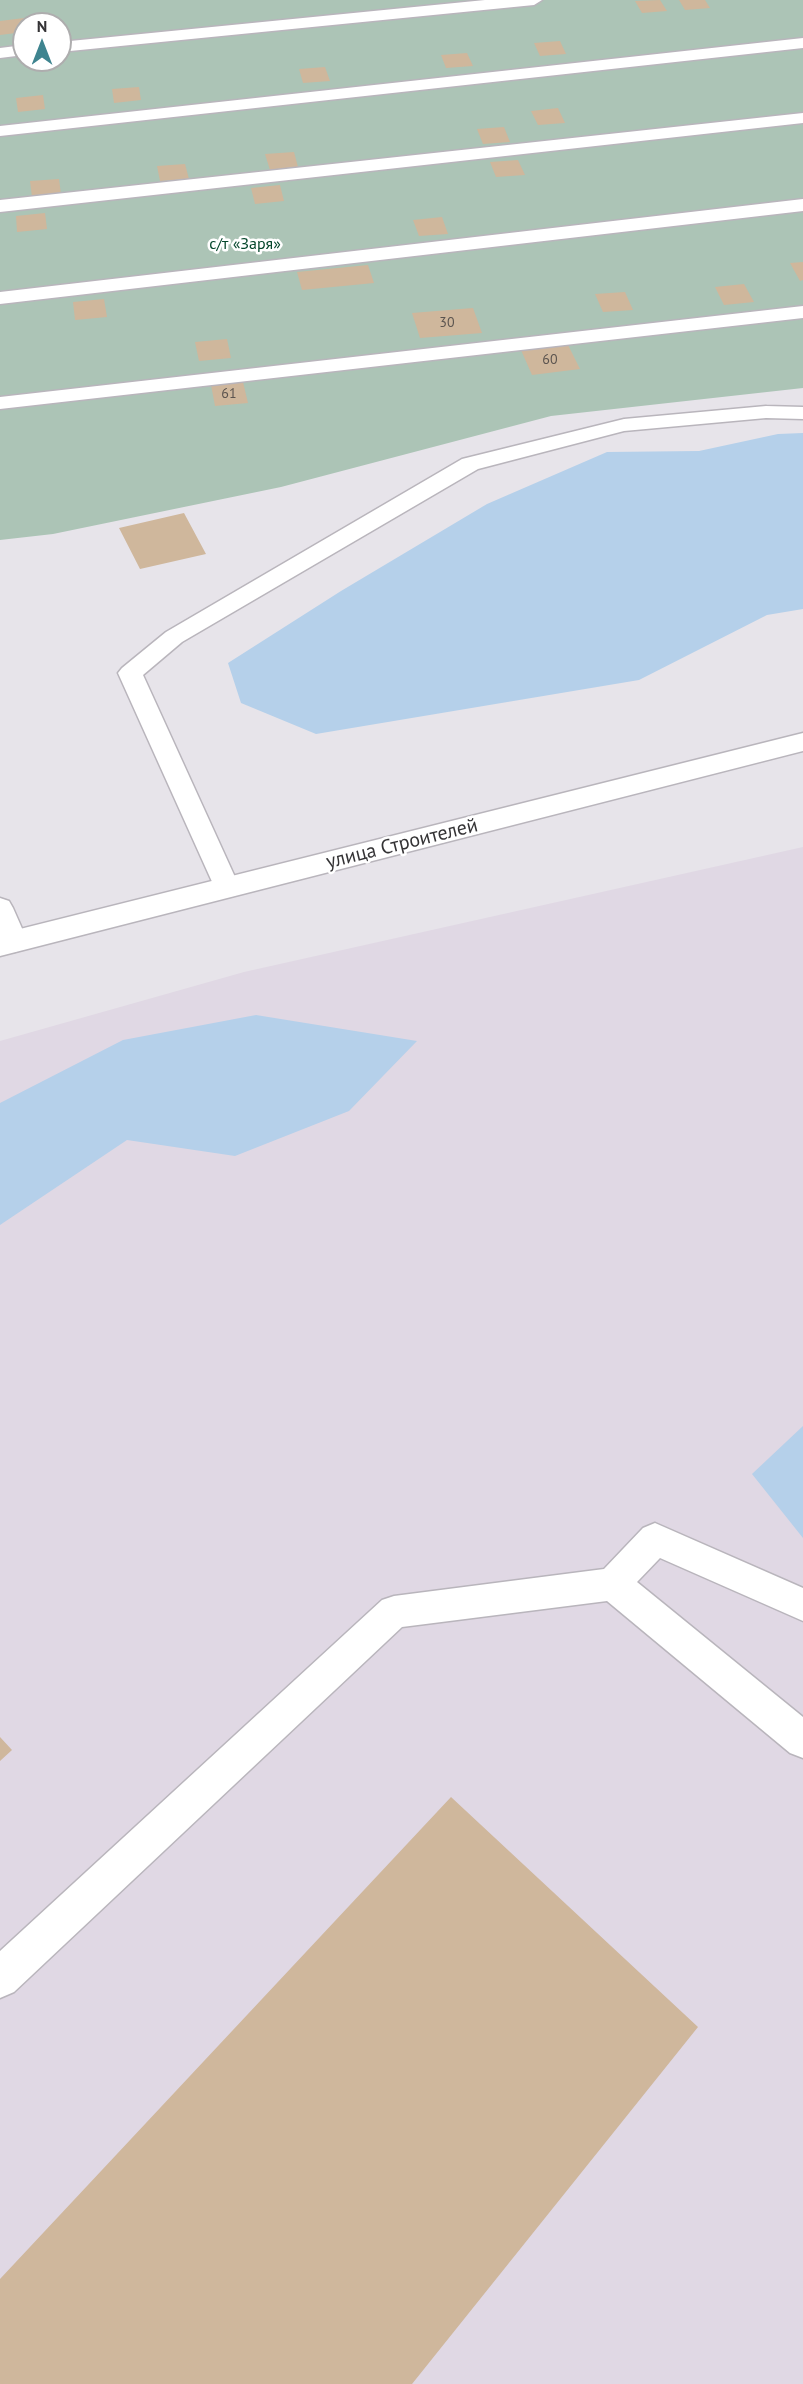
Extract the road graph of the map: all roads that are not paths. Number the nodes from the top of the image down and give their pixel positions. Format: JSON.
{"nodes":[{"id":1,"x":534,"y":0,"type":"edge"},
{"id":2,"x":803,"y":43,"type":"edge"},
{"id":3,"x":72,"y":46,"type":"edge"},
{"id":4,"x":803,"y":118,"type":"edge"},
{"id":5,"x":0,"y":131,"type":"edge"},
{"id":6,"x":0,"y":206,"type":"edge"},
{"id":7,"x":803,"y":206,"type":"edge"},
{"id":8,"x":0,"y":298,"type":"edge"},
{"id":9,"x":803,"y":312,"type":"edge"},
{"id":10,"x":0,"y":403,"type":"edge"},
{"id":11,"x":803,"y":412,"type":"edge"},
{"id":12,"x":803,"y":742,"type":"edge"},
{"id":13,"x":227,"y":888,"type":"junction"},
{"id":14,"x":0,"y":908,"type":"edge"},
{"id":15,"x":7,"y":943,"type":"edge"},
{"id":16,"x":613,"y":1584,"type":"junction"},
{"id":17,"x":803,"y":1605,"type":"edge"},
{"id":18,"x":803,"y":1740,"type":"edge"},
{"id":19,"x":0,"y":1978,"type":"edge"}],
"edges":[{"from":1,"to":3,"type":"lane"},
{"from":2,"to":5,"type":"lane"},
{"from":4,"to":6,"type":"lane"},
{"from":7,"to":8,"type":"lane"},
{"from":9,"to":10,"type":"lane"},
{"from":11,"to":13,"type":"lane"},
{"from":12,"to":13,"type":"main road","name":"улица Строителей"},
{"from":13,"to":15,"type":"main road","name":"улица Строителей"},
{"from":14,"to":15,"type":"lane"},
{"from":16,"to":17,"type":"lane"},
{"from":16,"to":18,"type":"lane"},
{"from":16,"to":19,"type":"lane"}]}
